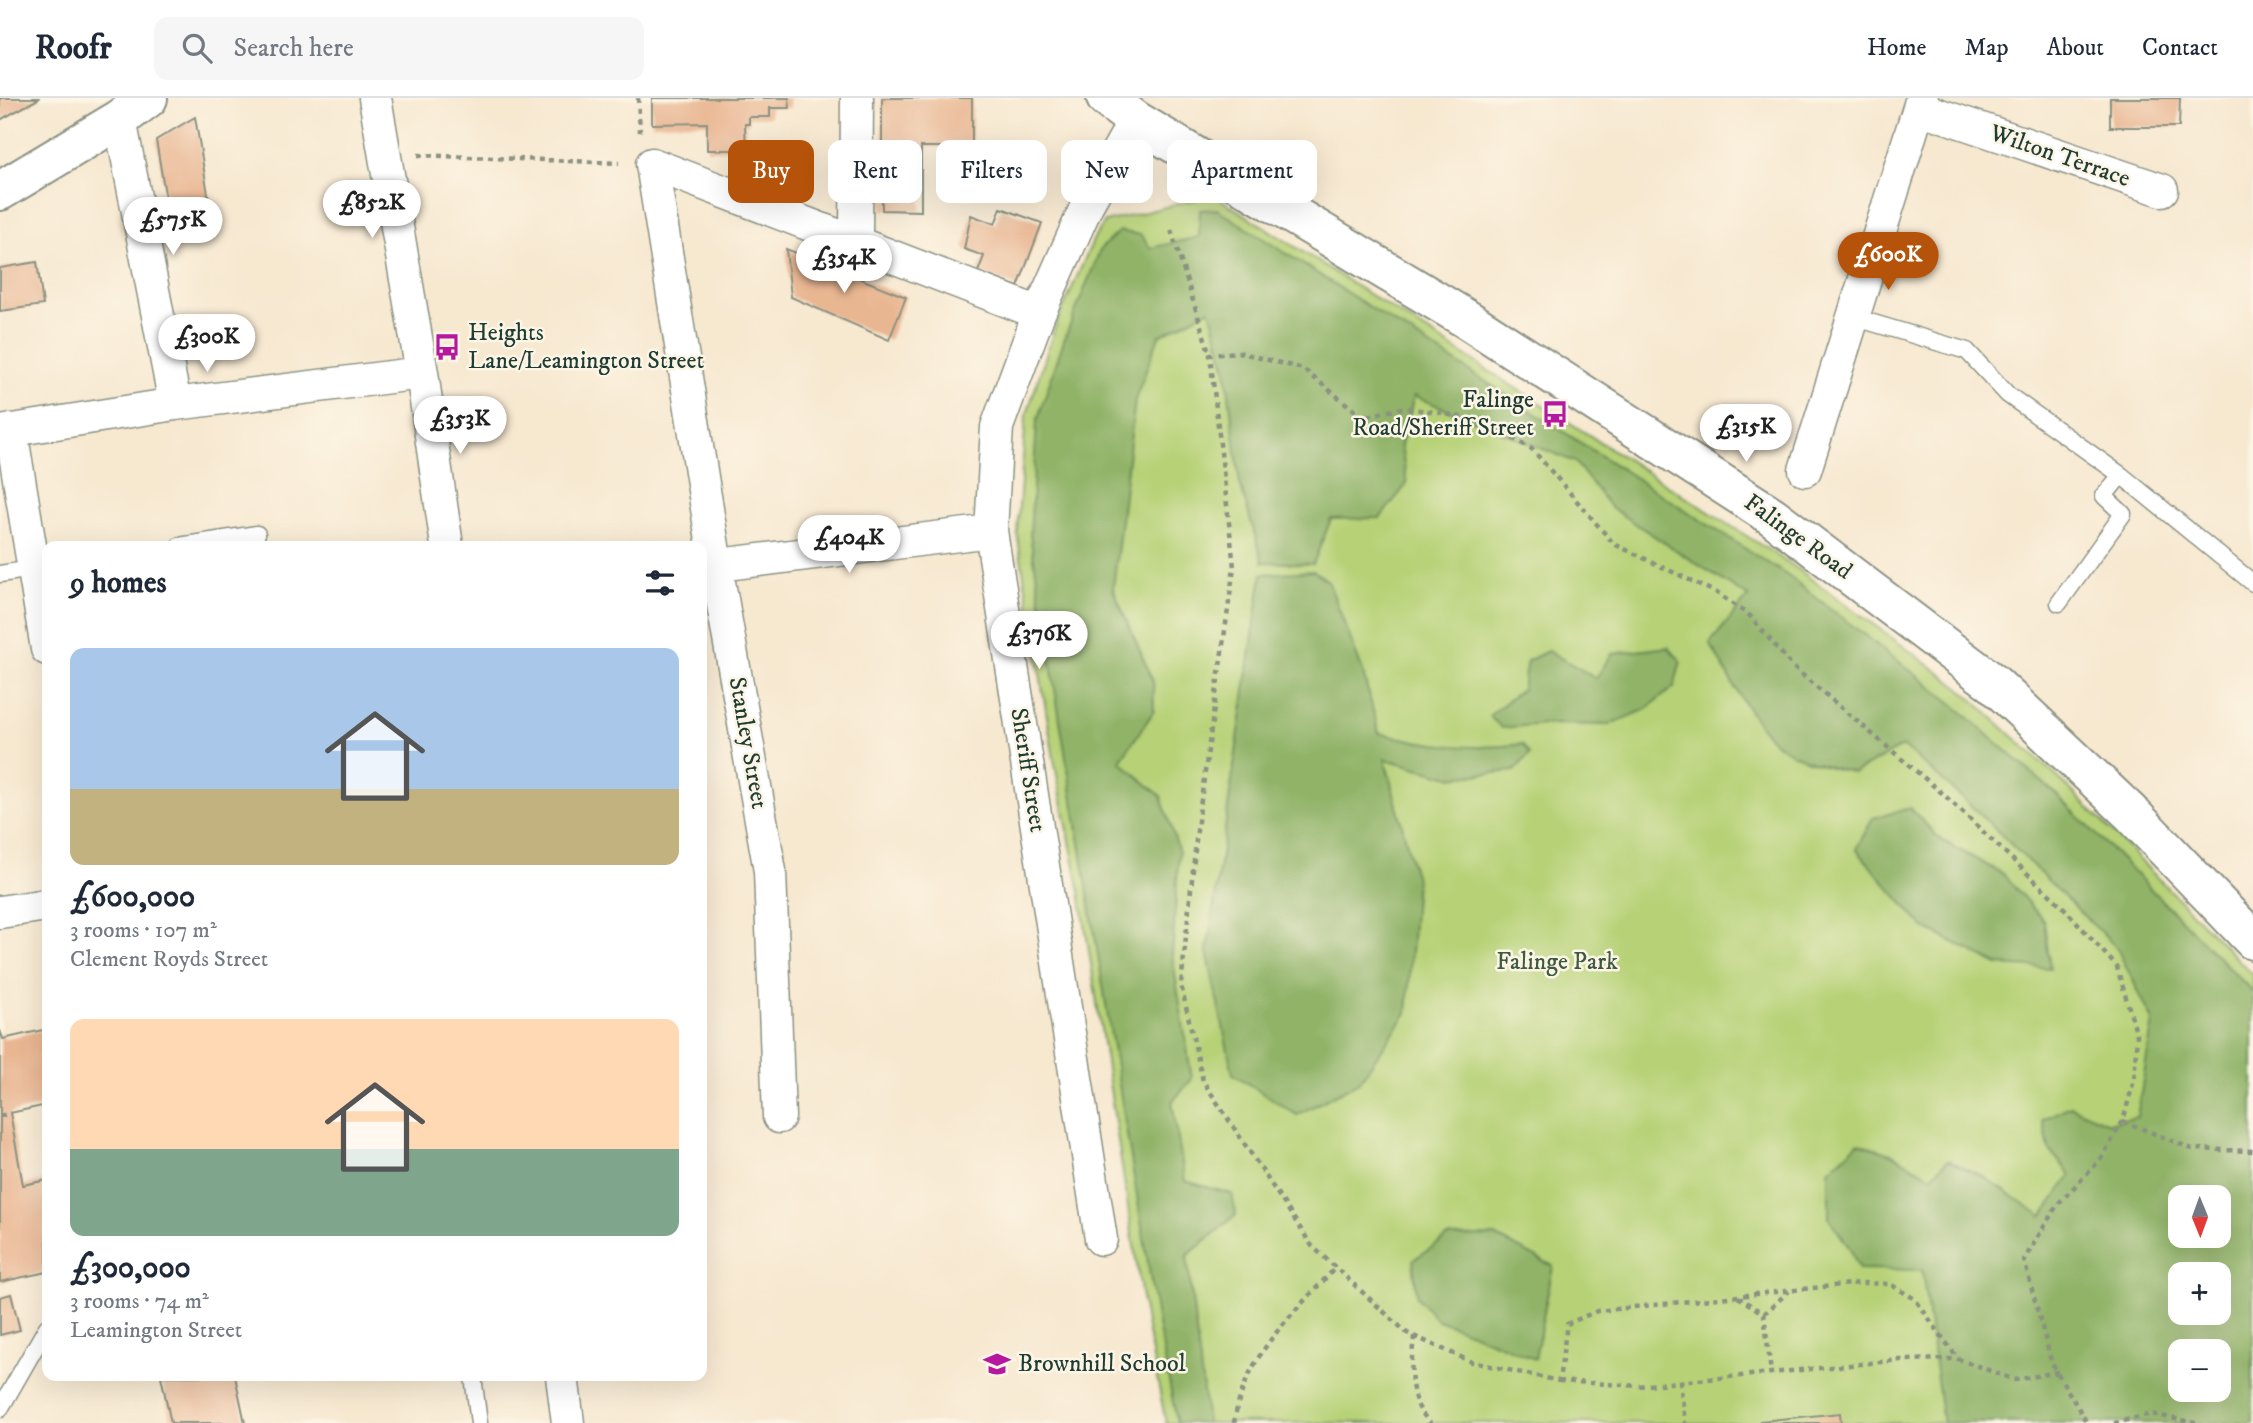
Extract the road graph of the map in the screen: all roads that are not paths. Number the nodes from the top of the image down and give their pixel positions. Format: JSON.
{"nodes":[{"id":1,"x":375,"y":98,"type":"edge"},
{"id":2,"x":857,"y":98,"type":"edge"},
{"id":3,"x":1920,"y":103,"type":"edge"},
{"id":4,"x":134,"y":109,"type":"edge"},
{"id":5,"x":1121,"y":109,"type":"edge"},
{"id":6,"x":2162,"y":190,"type":"dead end"},
{"id":7,"x":0,"y":191,"type":"edge"},
{"id":8,"x":856,"y":241,"type":"junction"},
{"id":9,"x":1039,"y":313,"type":"junction"},
{"id":10,"x":1853,"y":317,"type":"junction"},
{"id":11,"x":422,"y":373,"type":"junction"},
{"id":12,"x":175,"y":404,"type":"junction"},
{"id":13,"x":5,"y":431,"type":"edge"},
{"id":14,"x":1805,"y":470,"type":"dead end"},
{"id":15,"x":2121,"y":475,"type":"junction"},
{"id":16,"x":990,"y":531,"type":"junction"},
{"id":17,"x":257,"y":534,"type":"dead end"},
{"id":18,"x":212,"y":541,"type":"edge"},
{"id":19,"x":446,"y":541,"type":"edge"},
{"id":20,"x":705,"y":541,"type":"edge"},
{"id":21,"x":709,"y":566,"type":"edge"},
{"id":22,"x":41,"y":568,"type":"edge"},
{"id":23,"x":0,"y":574,"type":"edge"},
{"id":24,"x":2253,"y":583,"type":"edge"},
{"id":25,"x":2059,"y":603,"type":"dead end"},
{"id":26,"x":42,"y":906,"type":"edge"},
{"id":27,"x":0,"y":912,"type":"edge"},
{"id":28,"x":2253,"y":940,"type":"edge"},
{"id":29,"x":779,"y":1117,"type":"dead end"},
{"id":30,"x":1101,"y":1239,"type":"dead end"},
{"id":31,"x":42,"y":1336,"type":"edge"},
{"id":32,"x":474,"y":1381,"type":"edge"},
{"id":33,"x":563,"y":1381,"type":"edge"},
{"id":34,"x":0,"y":1409,"type":"edge"},
{"id":35,"x":479,"y":1423,"type":"edge"},
{"id":36,"x":568,"y":1423,"type":"edge"}],
"edges":[{"from":1,"to":11,"type":"street"},
{"from":2,"to":8,"type":"street"},
{"from":3,"to":6,"type":"street","name":"Wilton Terrace"},
{"from":3,"to":10,"type":"street"},
{"from":4,"to":7,"type":"main road"},
{"from":4,"to":12,"type":"street"},
{"from":5,"to":9,"type":"street","name":"Sheriff Street"},
{"from":5,"to":28,"type":"main road","name":"Falinge Road"},
{"from":8,"to":9,"type":"street"},
{"from":8,"to":20,"type":"street","name":"Stanley Street"},
{"from":9,"to":16,"type":"street","name":"Sheriff Street"},
{"from":10,"to":14,"type":"street"},
{"from":10,"to":15,"type":"lane"},
{"from":11,"to":12,"type":"street"},
{"from":11,"to":19,"type":"street"},
{"from":12,"to":13,"type":"street"},
{"from":13,"to":22,"type":"street"},
{"from":15,"to":24,"type":"lane"},
{"from":15,"to":25,"type":"lane"},
{"from":16,"to":21,"type":"street"},
{"from":16,"to":30,"type":"street","name":"Sheriff Street"},
{"from":17,"to":18,"type":"lane"},
{"from":21,"to":29,"type":"street","name":"Stanley Street"},
{"from":22,"to":23,"type":"lane"},
{"from":26,"to":27,"type":"street"},
{"from":31,"to":34,"type":"lane"},
{"from":32,"to":35,"type":"lane"},
{"from":33,"to":36,"type":"street"}]}
